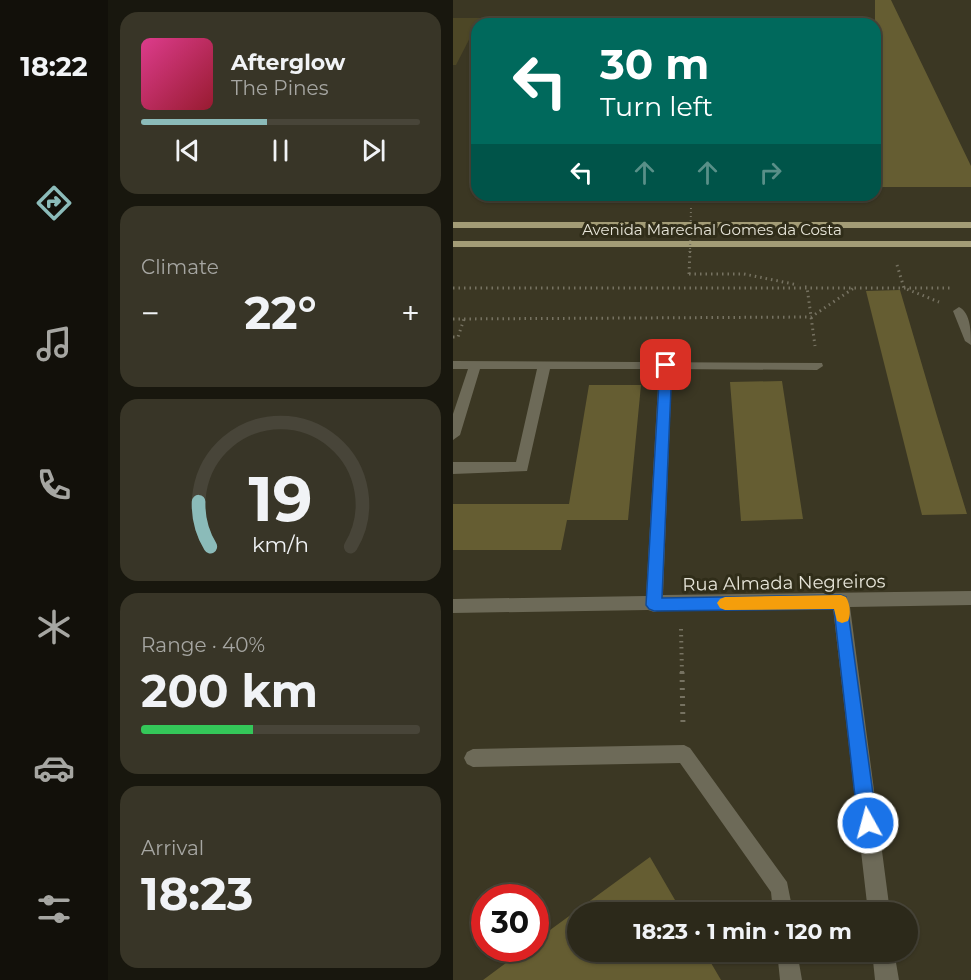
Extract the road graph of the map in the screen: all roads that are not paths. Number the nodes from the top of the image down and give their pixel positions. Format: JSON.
{"nodes":[{"id":1,"x":453,"y":225,"type":"edge"},
{"id":2,"x":971,"y":225,"type":"edge"},
{"id":3,"x":453,"y":244,"type":"edge"},
{"id":4,"x":971,"y":244,"type":"edge"},
{"id":5,"x":959,"y":311,"type":"road end"},
{"id":6,"x":971,"y":341,"type":"edge"},
{"id":7,"x":544,"y":365,"type":"junction"},
{"id":8,"x":666,"y":365,"type":"junction"},
{"id":9,"x":453,"y":366,"type":"edge"},
{"id":10,"x":475,"y":366,"type":"junction"},
{"id":11,"x":817,"y":366,"type":"road end"},
{"id":12,"x":453,"y":435,"type":"edge"},
{"id":13,"x":453,"y":468,"type":"edge"},
{"id":14,"x":971,"y":598,"type":"edge"},
{"id":15,"x":841,"y":602,"type":"junction"},
{"id":16,"x":654,"y":605,"type":"junction"},
{"id":17,"x":453,"y":606,"type":"edge"},
{"id":18,"x":473,"y":758,"type":"dead end"},
{"id":19,"x":782,"y":902,"type":"edge"},
{"id":20,"x":878,"y":902,"type":"edge"},
{"id":21,"x":789,"y":962,"type":"edge"},
{"id":22,"x":885,"y":962,"type":"edge"},
{"id":23,"x":791,"y":980,"type":"edge"},
{"id":24,"x":887,"y":980,"type":"edge"}],
"edges":[{"from":1,"to":2,"type":"main road","name":"Avenida Marechal Gomes da Costa"},
{"from":3,"to":4,"type":"main road","name":"Avenida Marechal Gomes da Costa"},
{"from":5,"to":6,"type":"street"},
{"from":7,"to":8,"type":"street"},
{"from":7,"to":10,"type":"street"},
{"from":7,"to":13,"type":"street"},
{"from":8,"to":11,"type":"street"},
{"from":8,"to":16,"type":"street"},
{"from":9,"to":10,"type":"street"},
{"from":10,"to":12,"type":"street"},
{"from":14,"to":15,"type":"street","name":"Rua Almada Negreiros"},
{"from":15,"to":16,"type":"street","name":"Rua Almada Negreiros"},
{"from":15,"to":20,"type":"street"},
{"from":16,"to":17,"type":"street","name":"Rua Almada Negreiros"},
{"from":18,"to":19,"type":"lane"},
{"from":21,"to":23,"type":"lane"},
{"from":22,"to":24,"type":"street"}]}
